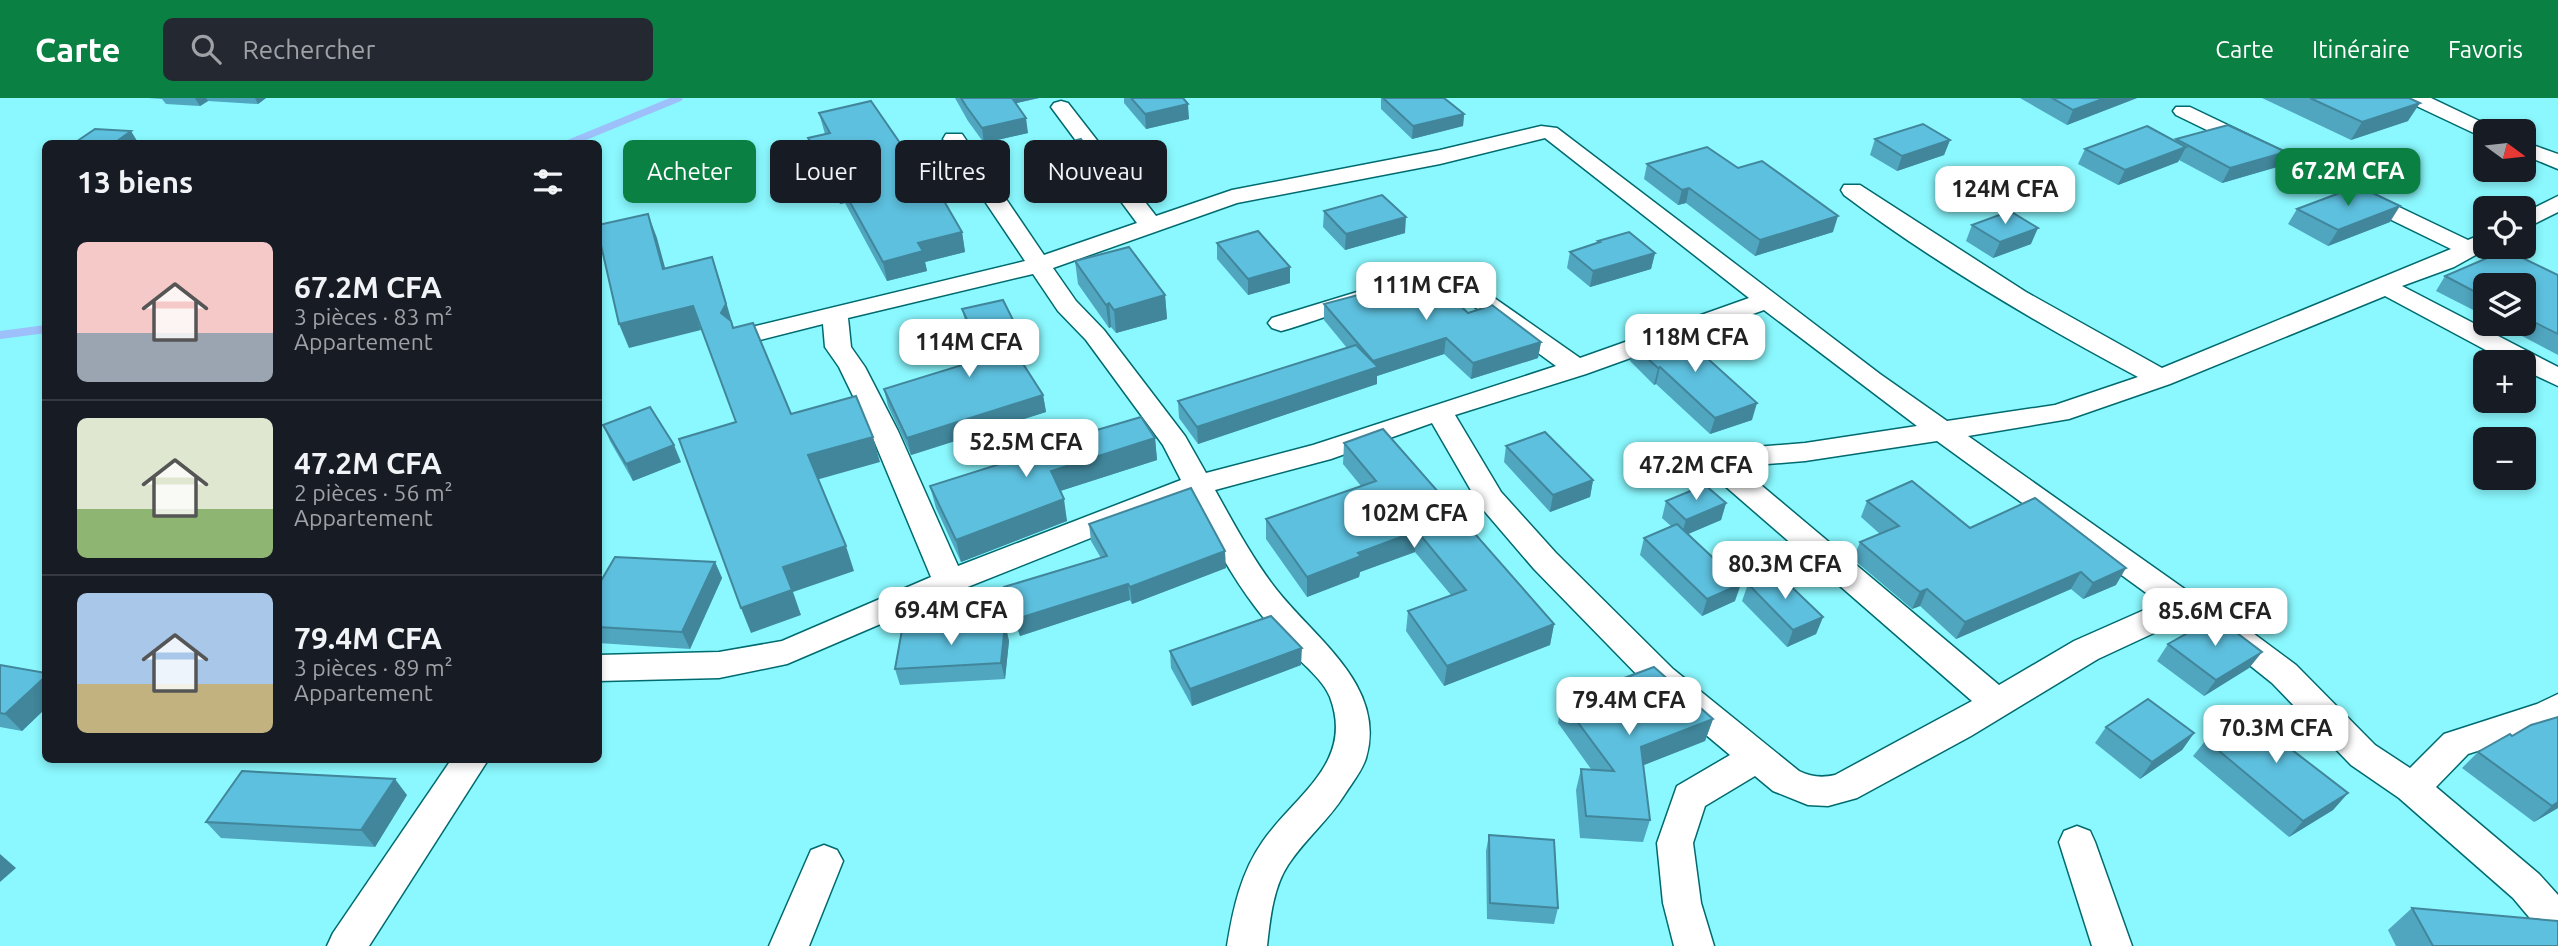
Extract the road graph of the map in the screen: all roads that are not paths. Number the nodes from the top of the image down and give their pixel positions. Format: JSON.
{"nodes":[{"id":1,"x":2415,"y":98,"type":"edge"},
{"id":2,"x":2470,"y":99,"type":"edge"},
{"id":3,"x":1061,"y":107,"type":"dead end"},
{"id":4,"x":2183,"y":111,"type":"dead end"},
{"id":5,"x":2462,"y":121,"type":"junction"},
{"id":6,"x":2473,"y":126,"type":"edge"},
{"id":7,"x":954,"y":139,"type":"dead end"},
{"id":8,"x":2536,"y":153,"type":"edge"},
{"id":9,"x":2558,"y":162,"type":"edge"},
{"id":10,"x":1853,"y":190,"type":"dead end"},
{"id":11,"x":2558,"y":203,"type":"edge"},
{"id":12,"x":2536,"y":215,"type":"edge"},
{"id":13,"x":1151,"y":225,"type":"junction"},
{"id":14,"x":2473,"y":243,"type":"edge"},
{"id":15,"x":2473,"y":246,"type":"edge"},
{"id":16,"x":1039,"y":265,"type":"junction"},
{"id":17,"x":2386,"y":287,"type":"junction"},
{"id":18,"x":1768,"y":300,"type":"junction"},
{"id":19,"x":835,"y":313,"type":"junction"},
{"id":20,"x":1280,"y":323,"type":"dead end"},
{"id":21,"x":744,"y":337,"type":"edge"},
{"id":22,"x":1577,"y":368,"type":"junction"},
{"id":23,"x":2161,"y":378,"type":"junction"},
{"id":24,"x":2558,"y":378,"type":"edge"},
{"id":25,"x":1439,"y":411,"type":"junction"},
{"id":26,"x":1943,"y":432,"type":"junction"},
{"id":27,"x":1199,"y":484,"type":"junction"},
{"id":28,"x":949,"y":582,"type":"junction"},
{"id":29,"x":2185,"y":605,"type":"junction"},
{"id":30,"x":602,"y":668,"type":"edge"},
{"id":31,"x":1996,"y":702,"type":"junction"},
{"id":32,"x":2558,"y":707,"type":"edge"},
{"id":33,"x":1756,"y":757,"type":"junction"},
{"id":34,"x":468,"y":763,"type":"edge"},
{"id":35,"x":2412,"y":788,"type":"junction"},
{"id":36,"x":2077,"y":842,"type":"dead end"},
{"id":37,"x":824,"y":861,"type":"dead end"},
{"id":38,"x":2558,"y":923,"type":"edge"},
{"id":39,"x":347,"y":946,"type":"edge"},
{"id":40,"x":789,"y":946,"type":"edge"},
{"id":41,"x":1247,"y":946,"type":"edge"},
{"id":42,"x":1694,"y":946,"type":"edge"},
{"id":43,"x":2112,"y":946,"type":"edge"}],
"edges":[{"from":1,"to":5,"type":"street"},
{"from":2,"to":5,"type":"street"},
{"from":3,"to":13,"type":"street"},
{"from":4,"to":14,"type":"street"},
{"from":5,"to":6,"type":"street"},
{"from":7,"to":16,"type":"street"},
{"from":8,"to":9,"type":"street"},
{"from":10,"to":23,"type":"street"},
{"from":11,"to":12,"type":"street"},
{"from":13,"to":16,"type":"street"},
{"from":13,"to":18,"type":"street"},
{"from":15,"to":17,"type":"street"},
{"from":16,"to":19,"type":"street"},
{"from":16,"to":27,"type":"street"},
{"from":17,"to":23,"type":"street"},
{"from":17,"to":24,"type":"street"},
{"from":18,"to":22,"type":"street"},
{"from":18,"to":26,"type":"street"},
{"from":19,"to":21,"type":"street"},
{"from":19,"to":28,"type":"street"},
{"from":20,"to":22,"type":"street"},
{"from":22,"to":25,"type":"street"},
{"from":23,"to":26,"type":"street"},
{"from":25,"to":27,"type":"street"},
{"from":25,"to":33,"type":"street"},
{"from":26,"to":29,"type":"street"},
{"from":26,"to":31,"type":"street"},
{"from":27,"to":28,"type":"street"},
{"from":27,"to":41,"type":"street"},
{"from":28,"to":30,"type":"street"},
{"from":29,"to":31,"type":"street"},
{"from":29,"to":35,"type":"street"},
{"from":31,"to":33,"type":"street"},
{"from":32,"to":35,"type":"street"},
{"from":33,"to":42,"type":"street"},
{"from":34,"to":39,"type":"street"},
{"from":35,"to":38,"type":"street"},
{"from":36,"to":43,"type":"street"},
{"from":37,"to":40,"type":"street"}]}
